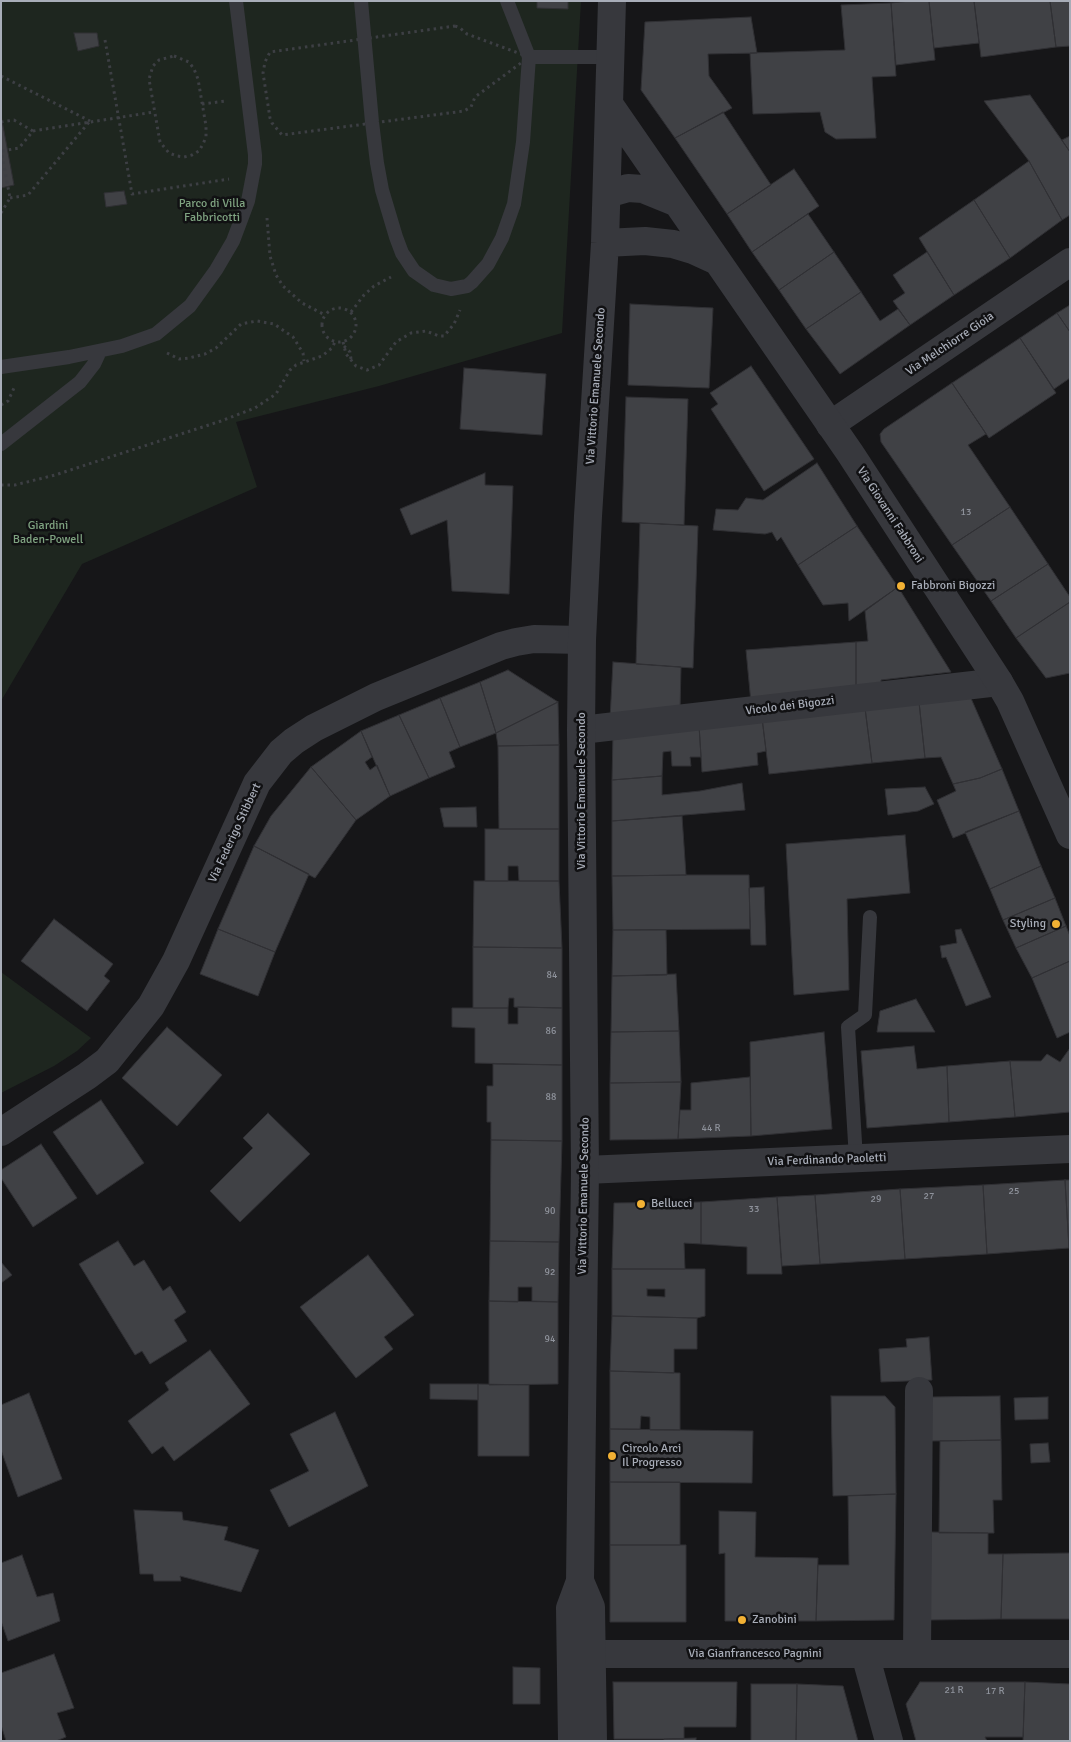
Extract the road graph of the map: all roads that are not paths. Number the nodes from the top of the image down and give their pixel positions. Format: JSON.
{"nodes":[{"id":1,"x":236,"y":1,"type":"edge"},
{"id":2,"x":361,"y":1,"type":"edge"},
{"id":3,"x":507,"y":1,"type":"edge"},
{"id":4,"x":612,"y":1,"type":"edge"},
{"id":5,"x":529,"y":57,"type":"junction"},
{"id":6,"x":609,"y":57,"type":"junction"},
{"id":7,"x":609,"y":104,"type":"junction"},
{"id":8,"x":607,"y":194,"type":"junction"},
{"id":9,"x":675,"y":202,"type":"junction"},
{"id":10,"x":605,"y":243,"type":"junction"},
{"id":11,"x":717,"y":261,"type":"junction"},
{"id":12,"x":1070,"y":262,"type":"edge"},
{"id":13,"x":100,"y":351,"type":"junction"},
{"id":14,"x":1,"y":367,"type":"edge"},
{"id":15,"x":830,"y":425,"type":"junction"},
{"id":16,"x":1,"y":444,"type":"edge"},
{"id":17,"x":582,"y":640,"type":"junction"},
{"id":18,"x":999,"y":682,"type":"junction"},
{"id":19,"x":581,"y":730,"type":"junction"},
{"id":20,"x":1070,"y":835,"type":"edge"},
{"id":21,"x":870,"y":917,"type":"dead end"},
{"id":22,"x":1,"y":1132,"type":"edge"},
{"id":23,"x":1070,"y":1149,"type":"edge"},
{"id":24,"x":856,"y":1159,"type":"junction"},
{"id":25,"x":585,"y":1170,"type":"junction"},
{"id":26,"x":919,"y":1392,"type":"dead end"},
{"id":27,"x":580,"y":1581,"type":"junction"},
{"id":28,"x":593,"y":1654,"type":"junction"},
{"id":29,"x":865,"y":1654,"type":"junction"},
{"id":30,"x":917,"y":1654,"type":"junction"},
{"id":31,"x":1070,"y":1654,"type":"edge"},
{"id":32,"x":572,"y":1741,"type":"edge"},
{"id":33,"x":593,"y":1741,"type":"edge"},
{"id":34,"x":889,"y":1741,"type":"edge"}],
"edges":[{"from":1,"to":13,"type":"lane"},
{"from":2,"to":5,"type":"lane"},
{"from":3,"to":5,"type":"lane"},
{"from":4,"to":6,"type":"street","name":"Via Vittorio Emanuele Secondo"},
{"from":5,"to":6,"type":"lane"},
{"from":6,"to":7,"type":"street","name":"Via Vittorio Emanuele Secondo"},
{"from":7,"to":8,"type":"street","name":"Via Vittorio Emanuele Secondo"},
{"from":7,"to":9,"type":"street","name":"Via Giovanni Fabbroni"},
{"from":8,"to":9,"type":"street"},
{"from":8,"to":10,"type":"street","name":"Via Vittorio Emanuele Secondo"},
{"from":9,"to":11,"type":"street","name":"Via Giovanni Fabbroni"},
{"from":10,"to":11,"type":"street"},
{"from":10,"to":17,"type":"street","name":"Via Vittorio Emanuele Secondo"},
{"from":11,"to":15,"type":"street","name":"Via Giovanni Fabbroni"},
{"from":12,"to":15,"type":"street","name":"Via Melchiorre Gioia"},
{"from":13,"to":14,"type":"lane"},
{"from":13,"to":16,"type":"lane"},
{"from":15,"to":18,"type":"street","name":"Via Giovanni Fabbroni"},
{"from":17,"to":19,"type":"street","name":"Via Vittorio Emanuele Secondo"},
{"from":17,"to":22,"type":"street","name":"Via Federigo Stibbert"},
{"from":18,"to":19,"type":"street","name":"Vicolo dei Bigozzi"},
{"from":18,"to":20,"type":"street","name":"Via Giovanni Fabbroni"},
{"from":19,"to":25,"type":"street","name":"Via Vittorio Emanuele Secondo"},
{"from":21,"to":24,"type":"lane"},
{"from":23,"to":24,"type":"street","name":"Via Ferdinando Paoletti"},
{"from":24,"to":25,"type":"street","name":"Via Ferdinando Paoletti"},
{"from":25,"to":27,"type":"street","name":"Via Vittorio Emanuele Secondo"},
{"from":26,"to":30,"type":"street"},
{"from":27,"to":28,"type":"street","name":"Via Vittorio Emanuele Secondo"},
{"from":27,"to":32,"type":"street","name":"Via Vittorio Emanuele Secondo"},
{"from":28,"to":29,"type":"street","name":"Via Gianfrancesco Pagnini"},
{"from":28,"to":33,"type":"street","name":"Via Vittorio Emanuele Secondo"},
{"from":29,"to":30,"type":"street","name":"Via Gianfrancesco Pagnini"},
{"from":29,"to":34,"type":"street"},
{"from":30,"to":31,"type":"street","name":"Via Gianfrancesco Pagnini"}]}
